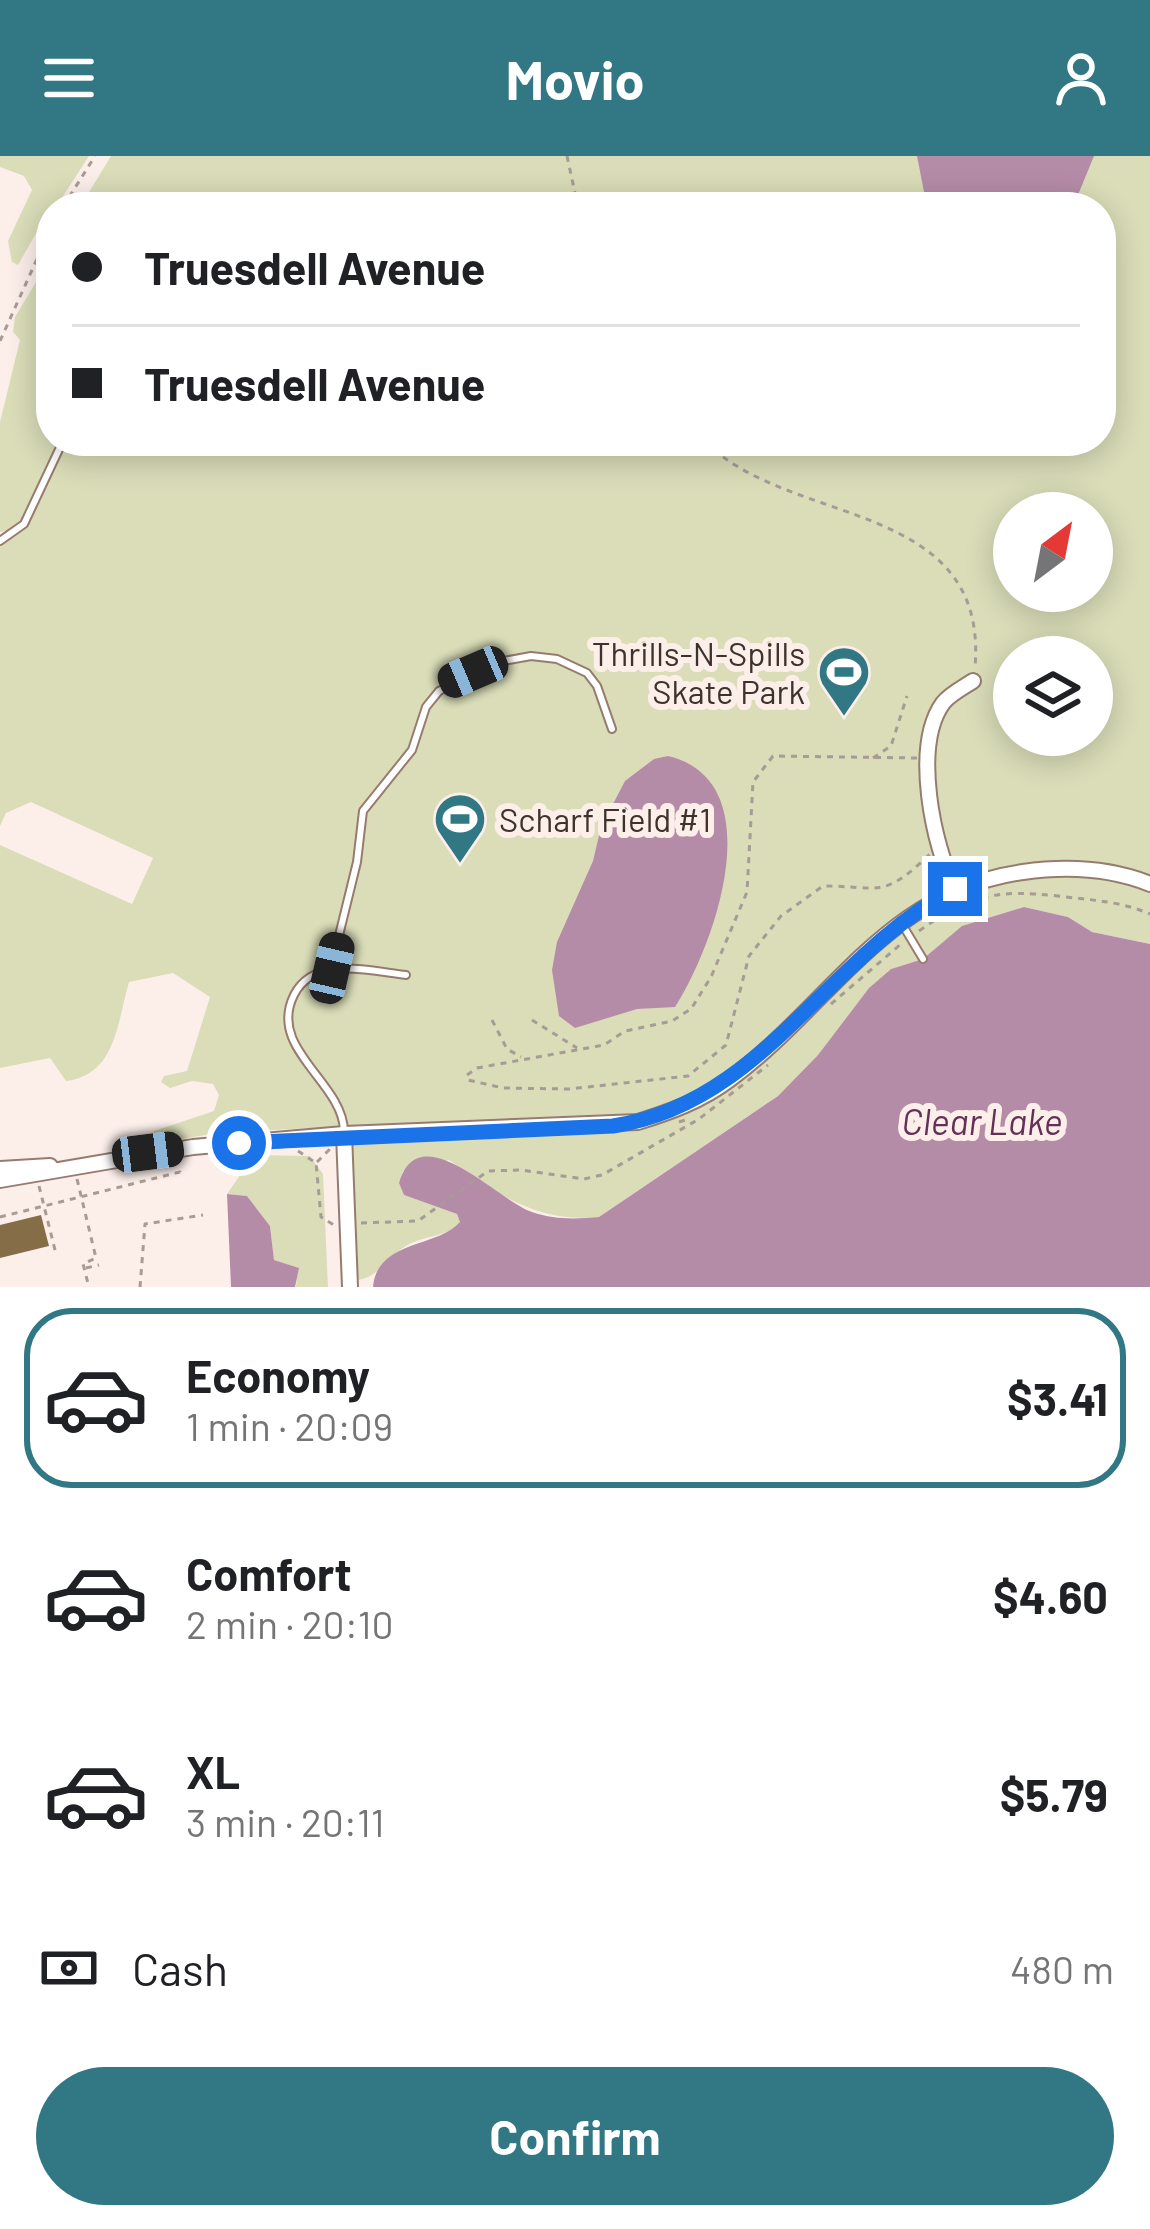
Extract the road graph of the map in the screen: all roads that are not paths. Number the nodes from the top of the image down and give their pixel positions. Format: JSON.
{"nodes":[{"id":1,"x":56,"y":456,"type":"edge"},
{"id":2,"x":0,"y":541,"type":"edge"},
{"id":3,"x":974,"y":681,"type":"road end"},
{"id":4,"x":612,"y":729,"type":"dead end"},
{"id":5,"x":1150,"y":884,"type":"edge"},
{"id":6,"x":955,"y":889,"type":"junction"},
{"id":7,"x":900,"y":920,"type":"junction"},
{"id":8,"x":922,"y":958,"type":"dead end"},
{"id":9,"x":332,"y":968,"type":"junction"},
{"id":10,"x":406,"y":975,"type":"dead end"},
{"id":11,"x":344,"y":1134,"type":"junction"},
{"id":12,"x":55,"y":1167,"type":"junction"},
{"id":13,"x":0,"y":1169,"type":"edge"},
{"id":14,"x":0,"y":1180,"type":"edge"},
{"id":15,"x":350,"y":1287,"type":"edge"}],
"edges":[{"from":1,"to":2,"type":"lane"},
{"from":3,"to":6,"type":"street"},
{"from":4,"to":9,"type":"lane"},
{"from":5,"to":6,"type":"street"},
{"from":6,"to":7,"type":"street"},
{"from":7,"to":8,"type":"lane"},
{"from":7,"to":11,"type":"street"},
{"from":9,"to":10,"type":"lane"},
{"from":9,"to":11,"type":"lane"},
{"from":11,"to":12,"type":"street"},
{"from":11,"to":15,"type":"street"},
{"from":12,"to":13,"type":"street"},
{"from":12,"to":14,"type":"street"}]}
